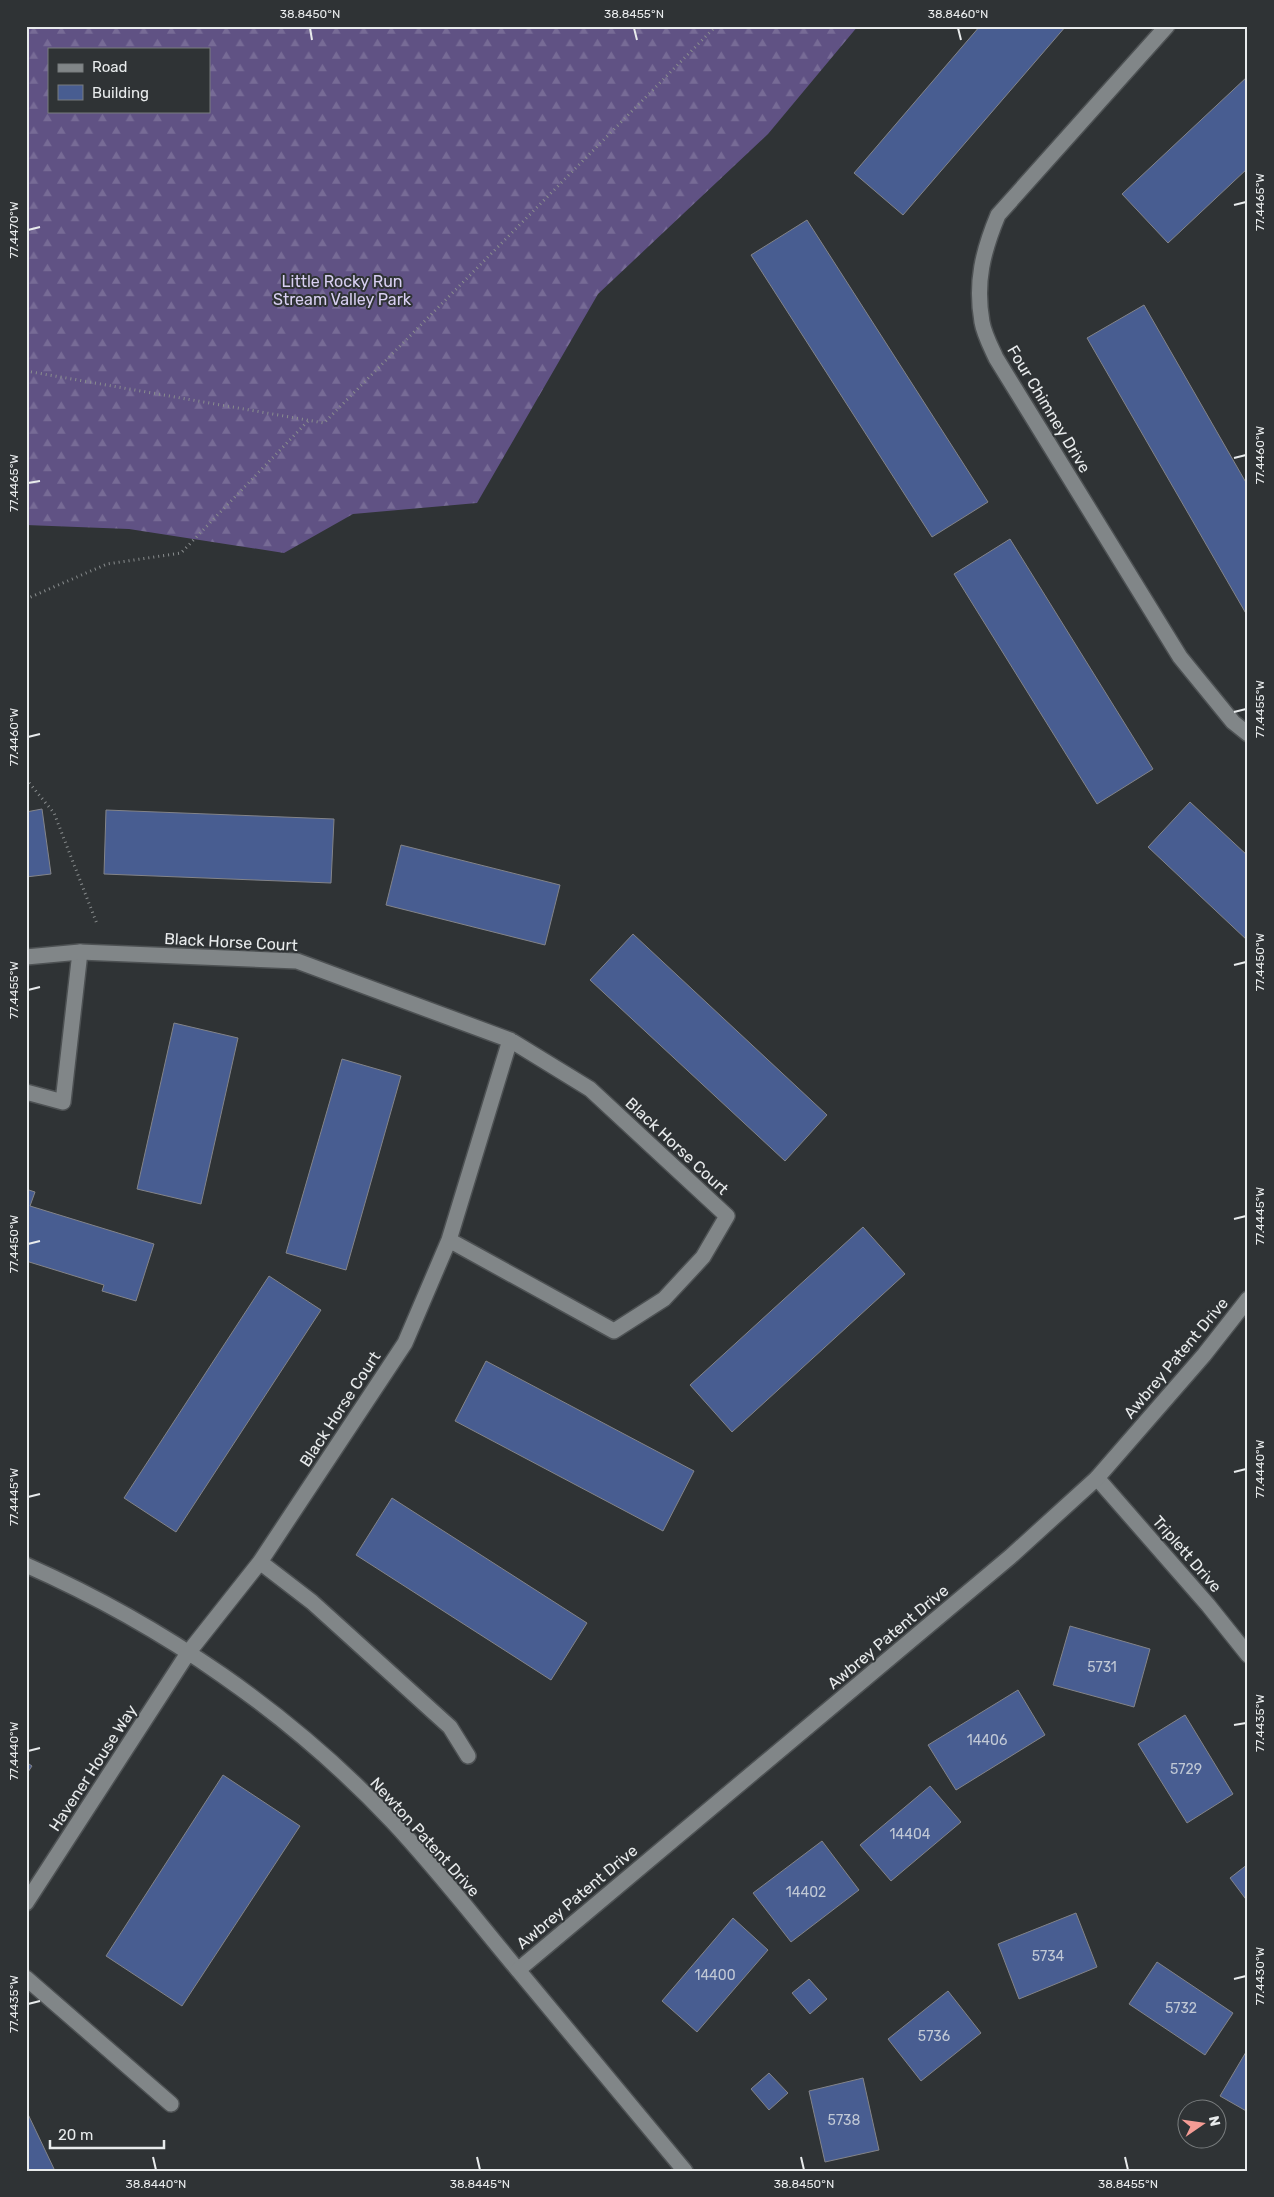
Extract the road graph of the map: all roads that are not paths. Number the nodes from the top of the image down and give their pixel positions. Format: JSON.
{"nodes":[{"id":1,"x":1167,"y":26,"type":"edge"},
{"id":2,"x":1248,"y":734,"type":"edge"},
{"id":3,"x":80,"y":952,"type":"junction"},
{"id":4,"x":26,"y":957,"type":"edge"},
{"id":5,"x":510,"y":1040,"type":"junction"},
{"id":6,"x":26,"y":1092,"type":"edge"},
{"id":7,"x":449,"y":1240,"type":"junction"},
{"id":8,"x":1248,"y":1299,"type":"edge"},
{"id":9,"x":1097,"y":1478,"type":"junction"},
{"id":10,"x":260,"y":1562,"type":"junction"},
{"id":11,"x":26,"y":1565,"type":"edge"},
{"id":12,"x":188,"y":1653,"type":"junction"},
{"id":13,"x":1248,"y":1655,"type":"edge"},
{"id":14,"x":468,"y":1756,"type":"dead end"},
{"id":15,"x":26,"y":1903,"type":"edge"},
{"id":16,"x":518,"y":1970,"type":"junction"},
{"id":17,"x":26,"y":1978,"type":"edge"},
{"id":18,"x":171,"y":2104,"type":"dead end"},
{"id":19,"x":685,"y":2171,"type":"edge"}],
"edges":[{"from":1,"to":2,"type":"street","name":"Four Chimney Drive"},
{"from":3,"to":4,"type":"street","name":"Black Horse Court"},
{"from":3,"to":5,"type":"street","name":"Black Horse Court"},
{"from":3,"to":6,"type":"street"},
{"from":5,"to":7,"type":"street","name":"Black Horse Court"},
{"from":5,"to":7,"type":"street","name":"Black Horse Court"},
{"from":7,"to":10,"type":"street","name":"Black Horse Court"},
{"from":8,"to":9,"type":"street","name":"Awbrey Patent Drive"},
{"from":9,"to":13,"type":"street","name":"Triplett Drive"},
{"from":9,"to":16,"type":"street","name":"Awbrey Patent Drive"},
{"from":10,"to":12,"type":"street","name":"Black Horse Court"},
{"from":10,"to":14,"type":"street"},
{"from":11,"to":12,"type":"street","name":"Newton Patent Drive"},
{"from":12,"to":15,"type":"street","name":"Havener House Way"},
{"from":12,"to":16,"type":"street","name":"Newton Patent Drive"},
{"from":16,"to":19,"type":"street","name":"Newton Patent Drive"},
{"from":17,"to":18,"type":"street"}]}
